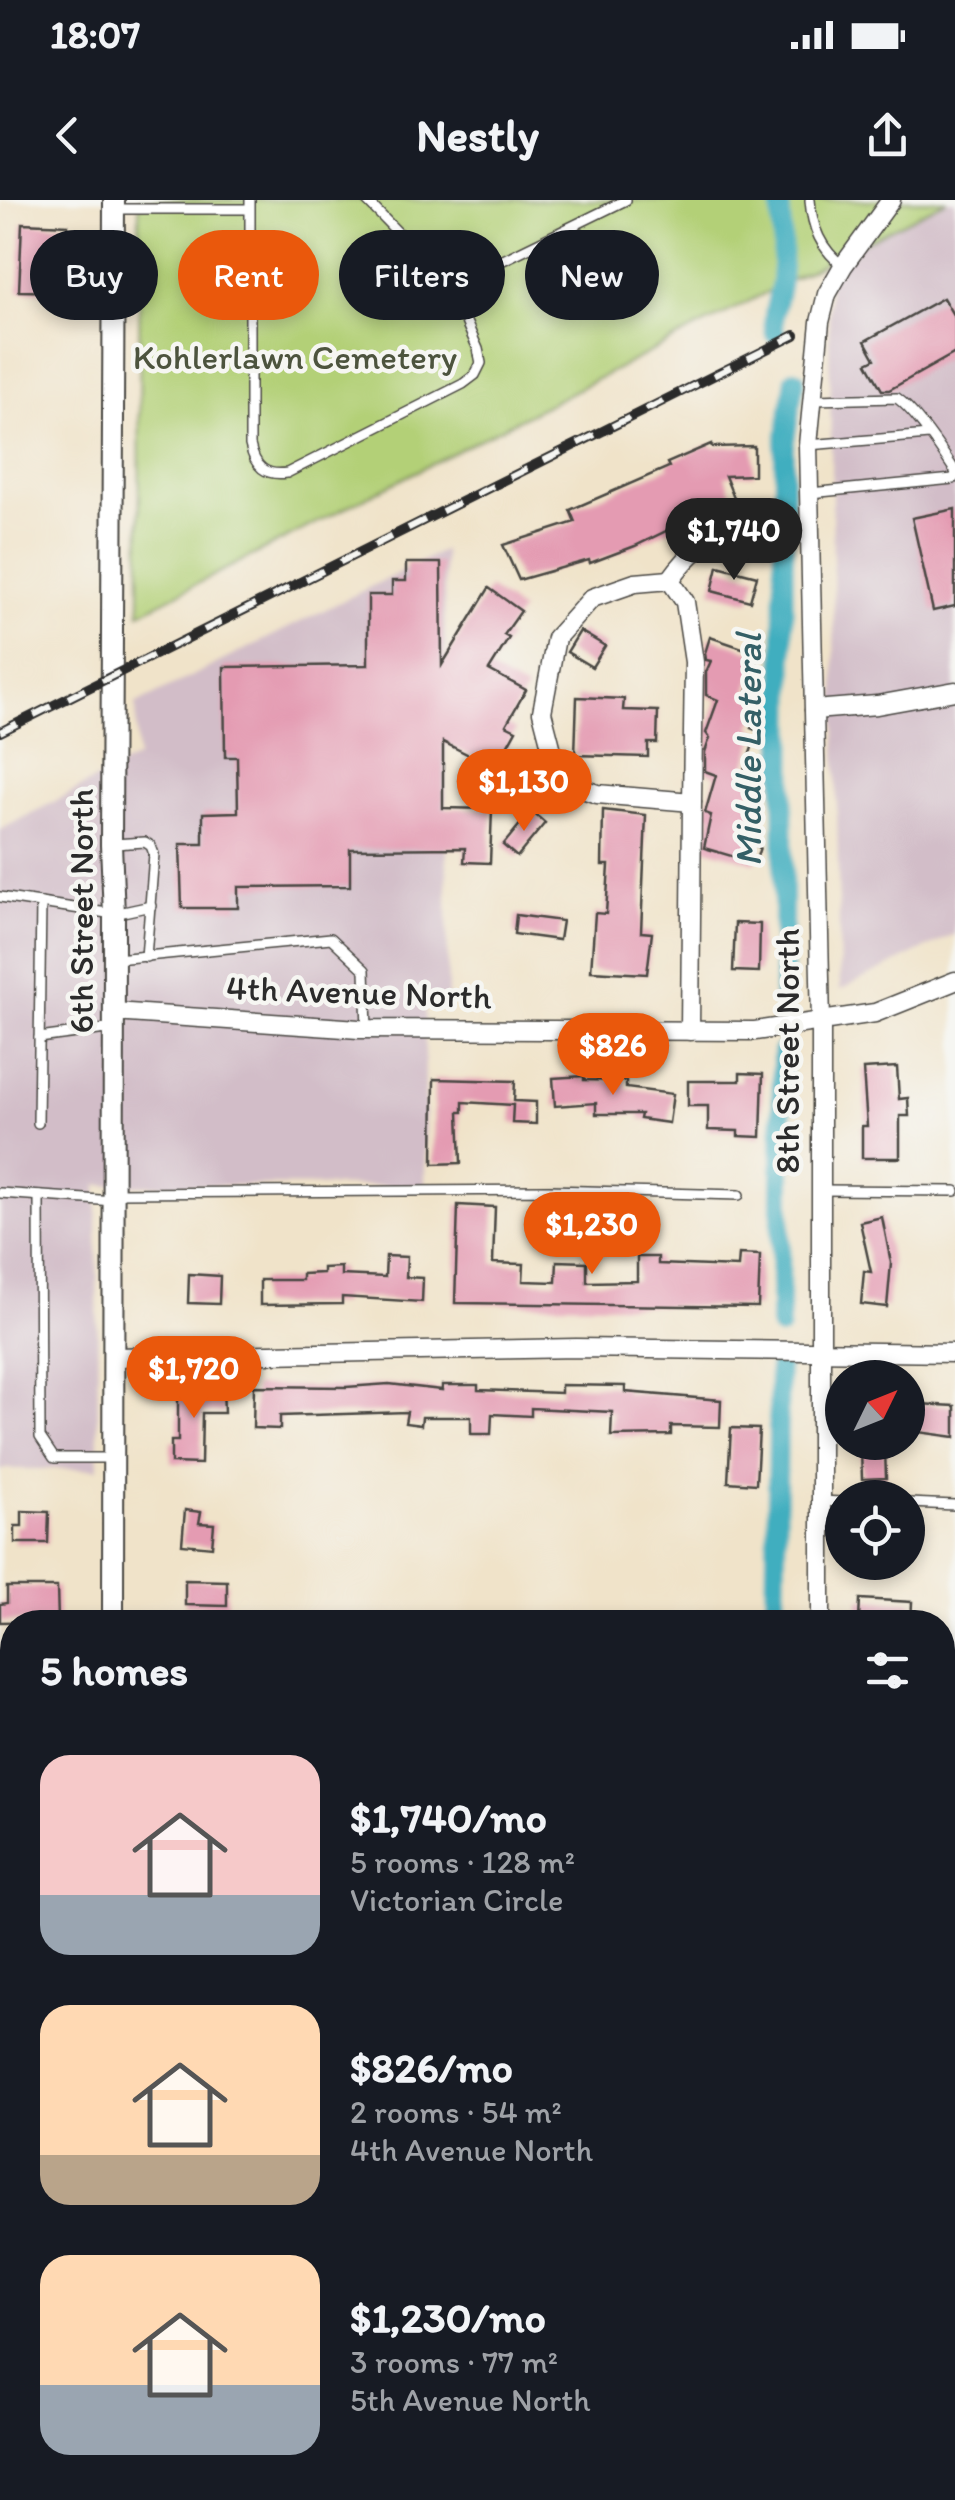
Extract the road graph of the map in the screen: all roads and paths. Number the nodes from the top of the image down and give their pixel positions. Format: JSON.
{"nodes":[{"id":1,"x":366,"y":200,"type":"edge"},
{"id":2,"x":626,"y":200,"type":"edge"},
{"id":3,"x":810,"y":200,"type":"edge"},
{"id":4,"x":891,"y":200,"type":"edge"},
{"id":5,"x":114,"y":205,"type":"edge"},
{"id":6,"x":250,"y":205,"type":"edge"},
{"id":7,"x":395,"y":230,"type":"edge"},
{"id":8,"x":505,"y":259,"type":"edge"},
{"id":9,"x":843,"y":266,"type":"junction"},
{"id":10,"x":465,"y":320,"type":"edge"},
{"id":11,"x":813,"y":400,"type":"junction"},
{"id":12,"x":929,"y":435,"type":"junction"},
{"id":13,"x":808,"y":445,"type":"junction"},
{"id":14,"x":955,"y":473,"type":"edge"},
{"id":15,"x":809,"y":493,"type":"junction"},
{"id":16,"x":739,"y":530,"type":"dead end"},
{"id":17,"x":670,"y":580,"type":"junction"},
{"id":18,"x":955,"y":691,"type":"edge"},
{"id":19,"x":814,"y":710,"type":"junction"},
{"id":20,"x":692,"y":802,"type":"junction"},
{"id":21,"x":111,"y":844,"type":"junction"},
{"id":22,"x":0,"y":897,"type":"edge"},
{"id":23,"x":41,"y":903,"type":"junction"},
{"id":24,"x":150,"y":906,"type":"junction"},
{"id":25,"x":114,"y":914,"type":"junction"},
{"id":26,"x":146,"y":957,"type":"junction"},
{"id":27,"x":114,"y":958,"type":"junction"},
{"id":28,"x":955,"y":981,"type":"edge"},
{"id":29,"x":114,"y":1020,"type":"junction"},
{"id":30,"x":820,"y":1023,"type":"junction"},
{"id":31,"x":368,"y":1030,"type":"junction"},
{"id":32,"x":690,"y":1031,"type":"junction"},
{"id":33,"x":38,"y":1038,"type":"junction"},
{"id":34,"x":38,"y":1124,"type":"dead end"},
{"id":35,"x":820,"y":1190,"type":"junction"},
{"id":36,"x":955,"y":1191,"type":"edge"},
{"id":37,"x":0,"y":1193,"type":"edge"},
{"id":38,"x":740,"y":1195,"type":"dead end"},
{"id":39,"x":40,"y":1196,"type":"junction"},
{"id":40,"x":114,"y":1197,"type":"junction"},
{"id":41,"x":820,"y":1351,"type":"junction"},
{"id":42,"x":955,"y":1353,"type":"edge"},
{"id":43,"x":114,"y":1358,"type":"junction"},
{"id":44,"x":114,"y":1458,"type":"junction"},
{"id":45,"x":819,"y":1501,"type":"junction"},
{"id":46,"x":825,"y":1501,"type":"edge"},
{"id":47,"x":925,"y":1504,"type":"edge"},
{"id":48,"x":955,"y":1504,"type":"edge"},
{"id":49,"x":114,"y":1610,"type":"edge"},
{"id":50,"x":821,"y":1610,"type":"edge"}],
"edges":[{"from":1,"to":7,"type":"lane"},
{"from":2,"to":8,"type":"lane"},
{"from":3,"to":9,"type":"lane"},
{"from":4,"to":9,"type":"street","name":"8th Street North"},
{"from":5,"to":6,"type":"lane"},
{"from":5,"to":21,"type":"street","name":"6th Street North"},
{"from":6,"to":10,"type":"lane"},
{"from":9,"to":11,"type":"street","name":"8th Street North"},
{"from":11,"to":12,"type":"lane"},
{"from":11,"to":13,"type":"street","name":"8th Street North"},
{"from":12,"to":13,"type":"lane"},
{"from":12,"to":14,"type":"lane"},
{"from":13,"to":15,"type":"street","name":"8th Street North"},
{"from":14,"to":15,"type":"lane"},
{"from":15,"to":19,"type":"street","name":"8th Street North"},
{"from":16,"to":17,"type":"street"},
{"from":17,"to":20,"type":"street"},
{"from":17,"to":20,"type":"street"},
{"from":18,"to":19,"type":"street"},
{"from":19,"to":30,"type":"street","name":"8th Street North"},
{"from":20,"to":32,"type":"street"},
{"from":21,"to":24,"type":"lane"},
{"from":21,"to":25,"type":"street","name":"6th Street North"},
{"from":22,"to":23,"type":"lane"},
{"from":23,"to":25,"type":"lane"},
{"from":23,"to":33,"type":"lane"},
{"from":24,"to":25,"type":"lane"},
{"from":24,"to":26,"type":"lane"},
{"from":25,"to":27,"type":"street","name":"6th Street North"},
{"from":26,"to":27,"type":"lane"},
{"from":26,"to":31,"type":"lane"},
{"from":27,"to":29,"type":"street","name":"6th Street North"},
{"from":28,"to":30,"type":"street","name":"4th Avenue North"},
{"from":29,"to":31,"type":"street","name":"4th Avenue North"},
{"from":29,"to":33,"type":"lane"},
{"from":29,"to":40,"type":"street","name":"6th Street North"},
{"from":30,"to":32,"type":"street","name":"4th Avenue North"},
{"from":30,"to":35,"type":"street","name":"8th Street North"},
{"from":31,"to":32,"type":"street","name":"4th Avenue North"},
{"from":33,"to":34,"type":"lane"},
{"from":35,"to":36,"type":"lane"},
{"from":35,"to":41,"type":"street","name":"8th Street North"},
{"from":37,"to":39,"type":"lane"},
{"from":38,"to":40,"type":"lane"},
{"from":39,"to":40,"type":"lane"},
{"from":39,"to":44,"type":"lane"},
{"from":40,"to":43,"type":"street","name":"6th Street North"},
{"from":41,"to":42,"type":"street"},
{"from":41,"to":43,"type":"street"},
{"from":41,"to":45,"type":"street","name":"8th Street North"},
{"from":43,"to":44,"type":"street","name":"6th Street North"},
{"from":44,"to":49,"type":"street","name":"6th Street North"},
{"from":45,"to":46,"type":"lane"},
{"from":45,"to":50,"type":"street","name":"8th Street North"},
{"from":47,"to":48,"type":"lane"}]}
